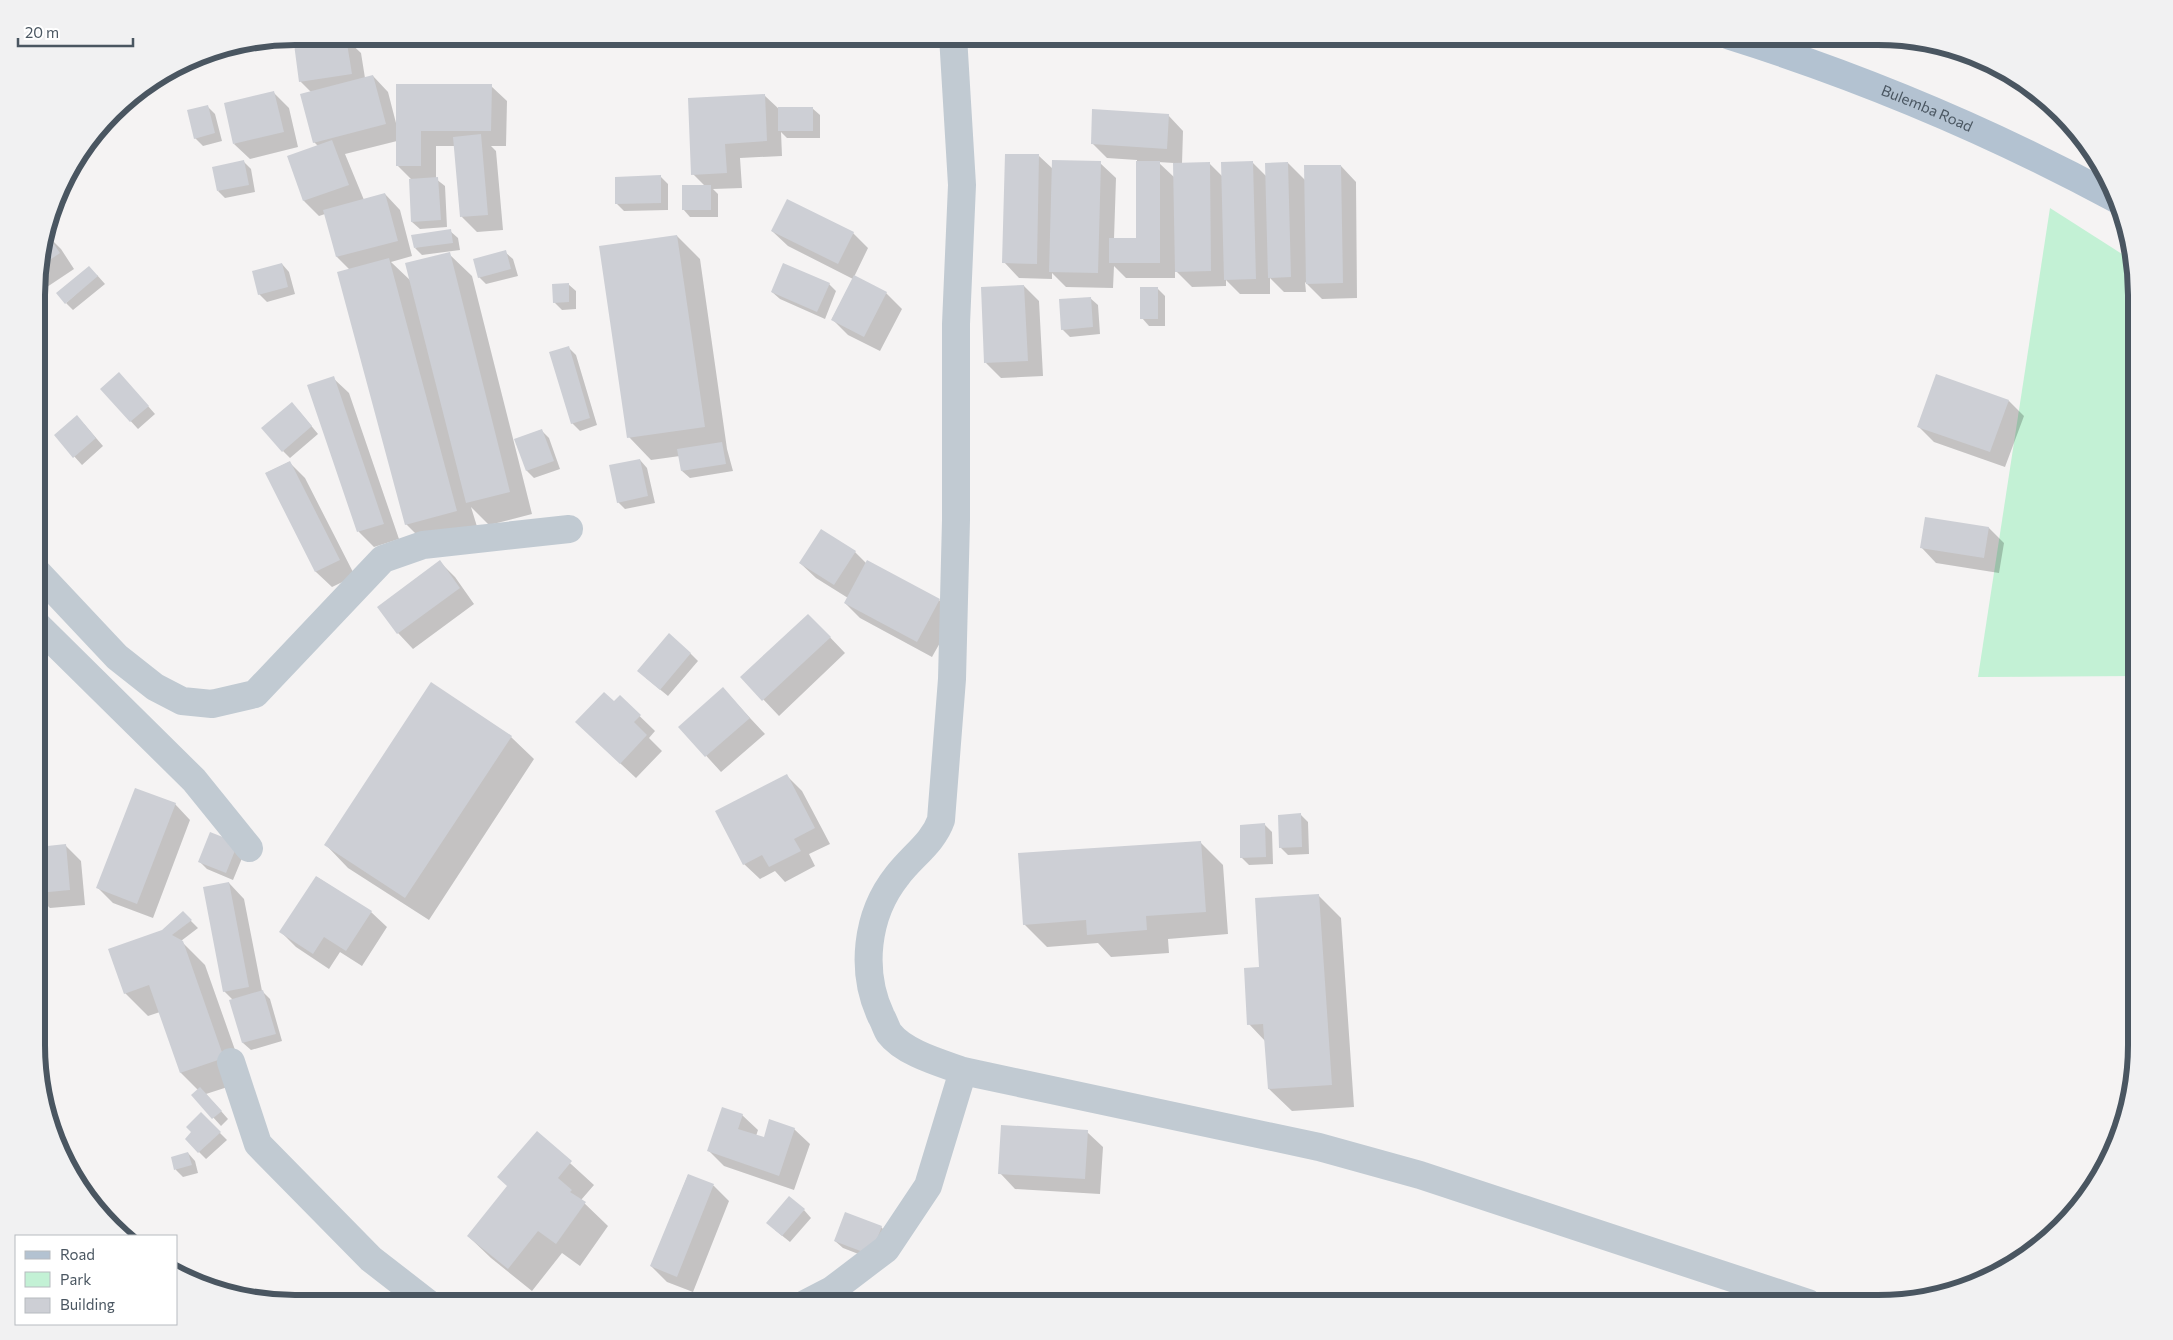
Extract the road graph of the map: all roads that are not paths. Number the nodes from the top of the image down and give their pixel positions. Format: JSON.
{"nodes":[{"id":1,"x":954,"y":45,"type":"edge"},
{"id":2,"x":1758,"y":45,"type":"edge"},
{"id":3,"x":2107,"y":194,"type":"edge"},
{"id":4,"x":569,"y":529,"type":"dead end"},
{"id":5,"x":45,"y":580,"type":"edge"},
{"id":6,"x":45,"y":633,"type":"edge"},
{"id":7,"x":249,"y":848,"type":"dead end"},
{"id":8,"x":231,"y":1062,"type":"dead end"},
{"id":9,"x":963,"y":1071,"type":"junction"},
{"id":10,"x":418,"y":1295,"type":"edge"},
{"id":11,"x":822,"y":1295,"type":"edge"},
{"id":12,"x":1784,"y":1295,"type":"edge"}],
"edges":[{"from":1,"to":9,"type":"street"},
{"from":2,"to":3,"type":"main road","name":"Bulemba Road"},
{"from":4,"to":5,"type":"street"},
{"from":6,"to":7,"type":"street"},
{"from":8,"to":10,"type":"street"},
{"from":9,"to":11,"type":"street"},
{"from":9,"to":12,"type":"street"}]}
